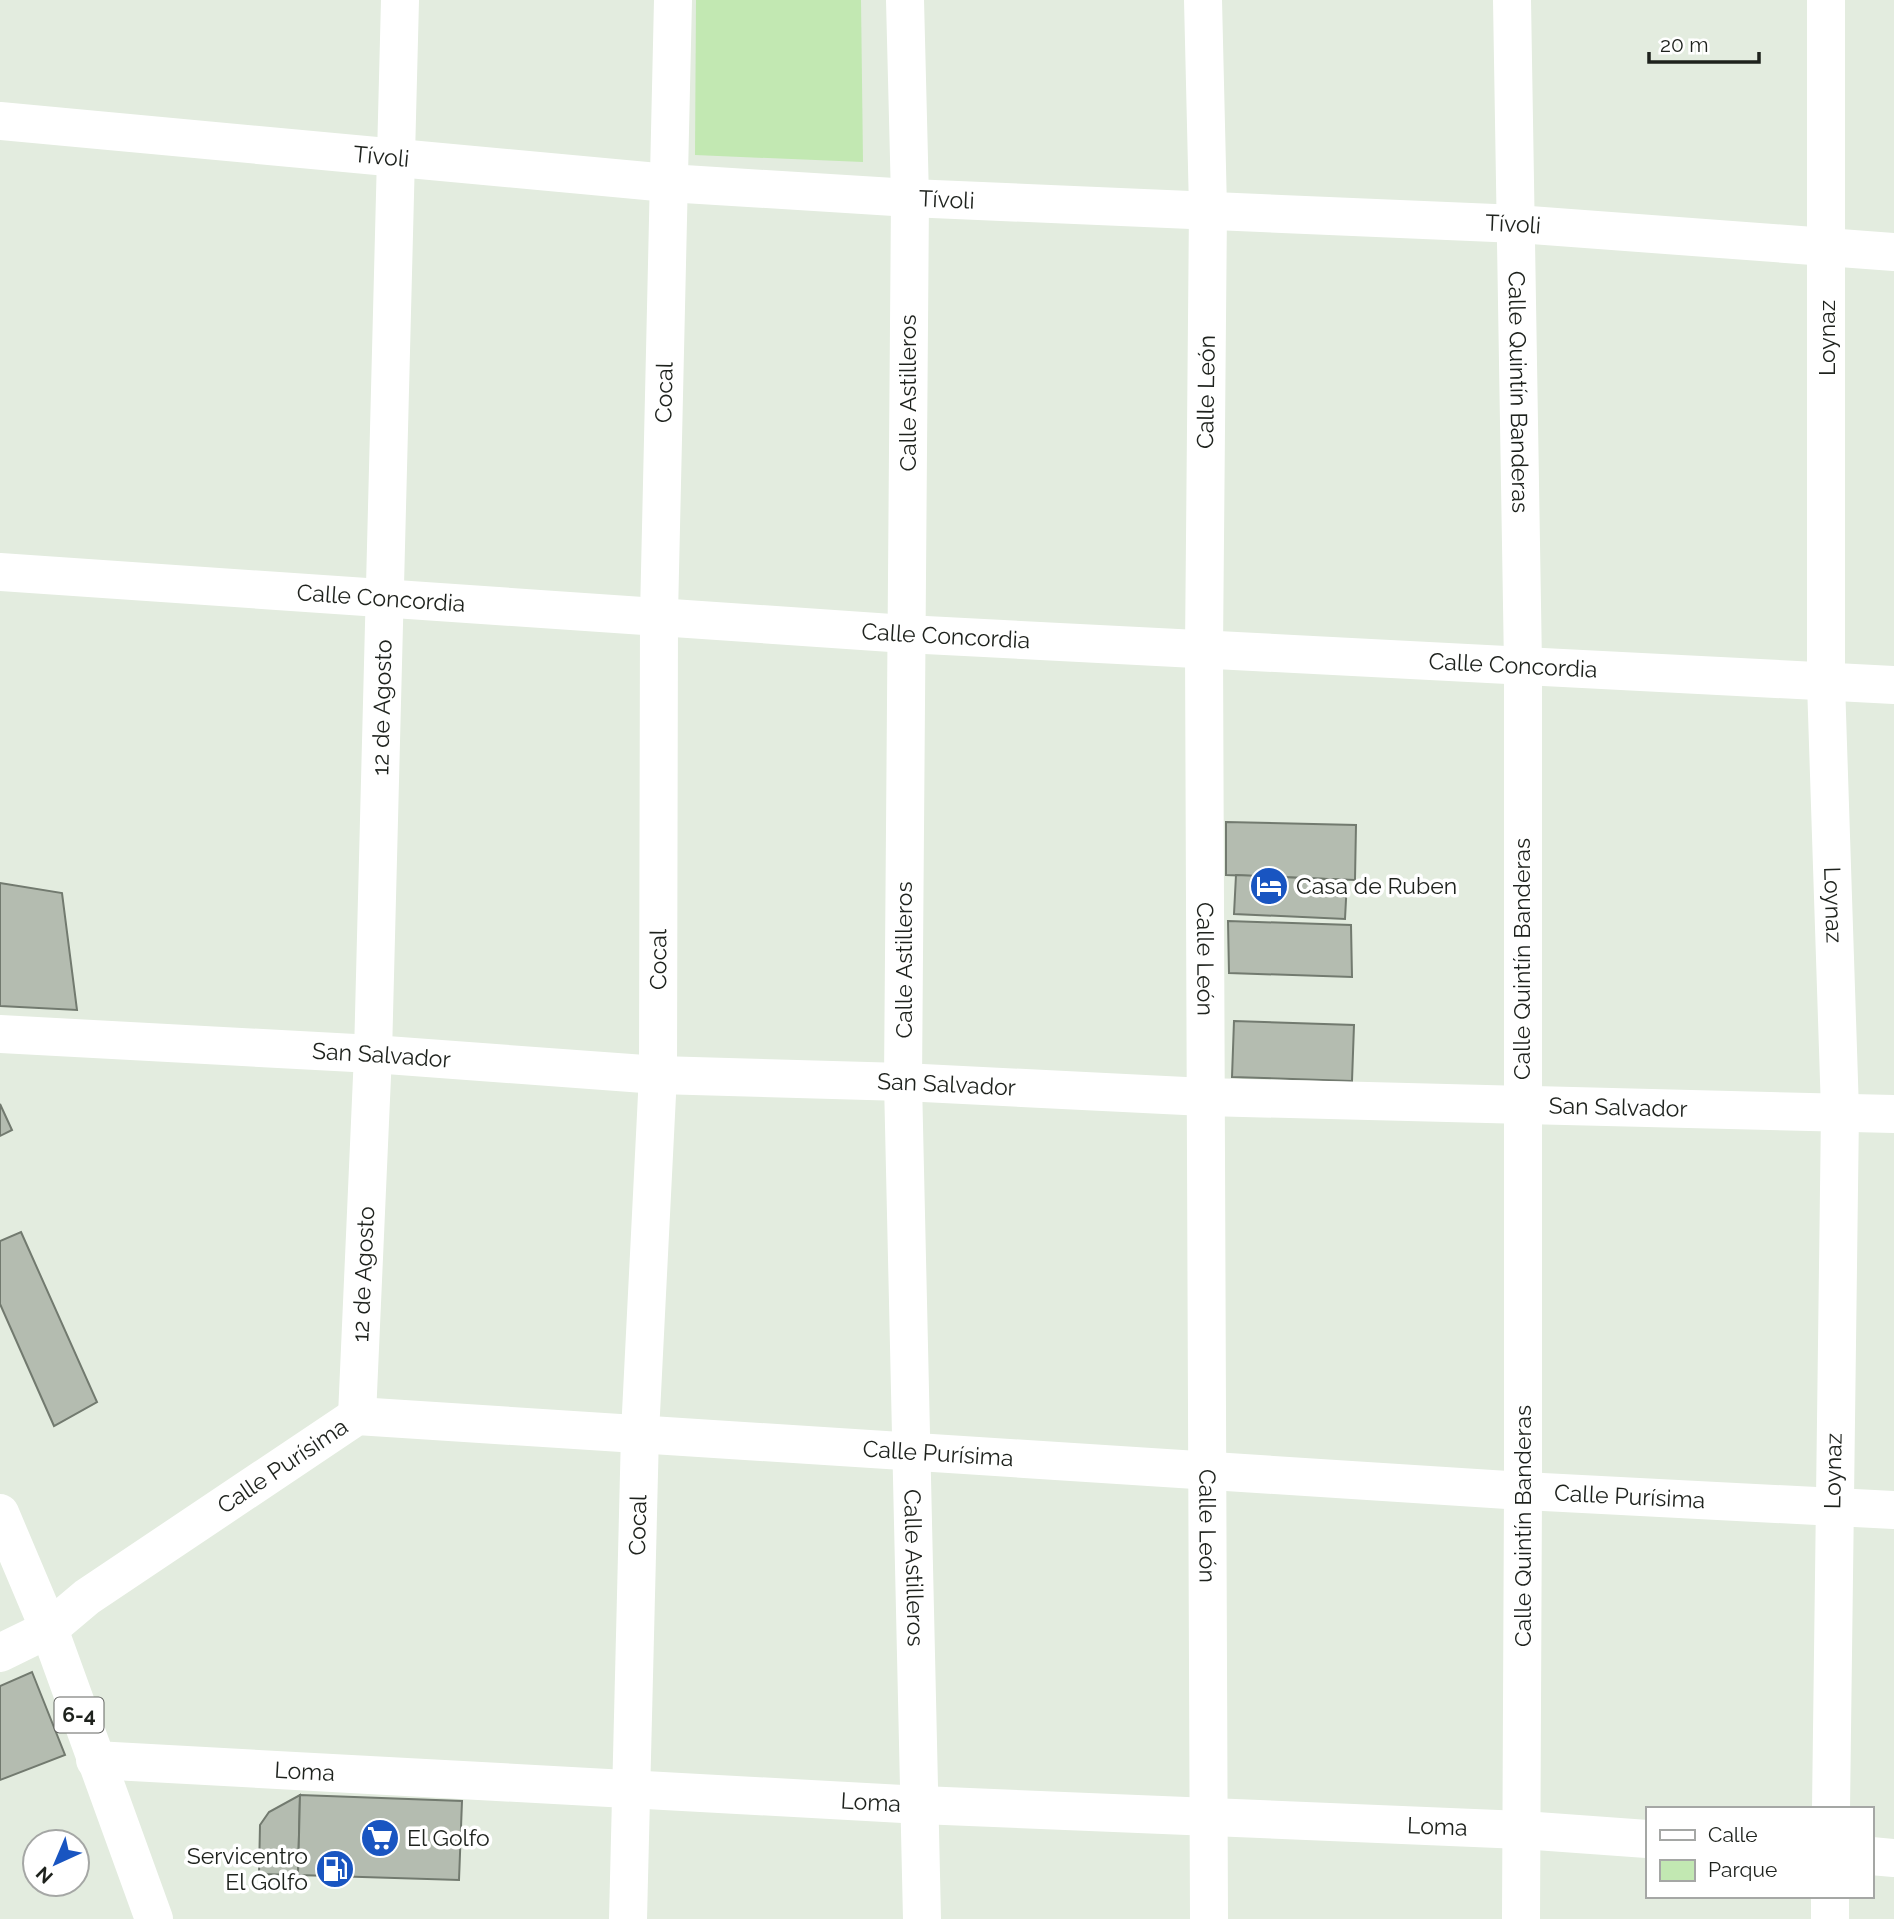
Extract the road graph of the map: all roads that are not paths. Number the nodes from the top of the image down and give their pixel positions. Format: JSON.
{"nodes":[{"id":1,"x":400,"y":0,"type":"edge"},
{"id":2,"x":673,"y":0,"type":"edge"},
{"id":3,"x":905,"y":0,"type":"edge"},
{"id":4,"x":1203,"y":0,"type":"edge"},
{"id":5,"x":1512,"y":0,"type":"edge"},
{"id":6,"x":1826,"y":0,"type":"edge"},
{"id":7,"x":0,"y":121,"type":"edge"},
{"id":8,"x":395,"y":157,"type":"junction"},
{"id":9,"x":668,"y":183,"type":"junction"},
{"id":10,"x":910,"y":198,"type":"junction"},
{"id":11,"x":1208,"y":209,"type":"junction"},
{"id":12,"x":1518,"y":224,"type":"junction"},
{"id":13,"x":1828,"y":249,"type":"junction"},
{"id":14,"x":1894,"y":252,"type":"edge"},
{"id":15,"x":0,"y":572,"type":"edge"},
{"id":16,"x":386,"y":597,"type":"junction"},
{"id":17,"x":659,"y":615,"type":"junction"},
{"id":18,"x":906,"y":634,"type":"junction"},
{"id":19,"x":1204,"y":649,"type":"junction"},
{"id":20,"x":1523,"y":666,"type":"junction"},
{"id":21,"x":1826,"y":683,"type":"junction"},
{"id":22,"x":1894,"y":685,"type":"edge"},
{"id":23,"x":0,"y":1034,"type":"edge"},
{"id":24,"x":373,"y":1054,"type":"junction"},
{"id":25,"x":658,"y":1075,"type":"junction"},
{"id":26,"x":903,"y":1082,"type":"junction"},
{"id":27,"x":1206,"y":1097,"type":"junction"},
{"id":28,"x":1522,"y":1104,"type":"junction"},
{"id":29,"x":1840,"y":1111,"type":"junction"},
{"id":30,"x":1894,"y":1114,"type":"edge"},
{"id":31,"x":356,"y":1416,"type":"junction"},
{"id":32,"x":640,"y":1433,"type":"junction"},
{"id":33,"x":909,"y":1450,"type":"junction"},
{"id":34,"x":1209,"y":1468,"type":"junction"},
{"id":35,"x":1523,"y":1491,"type":"junction"},
{"id":36,"x":1833,"y":1506,"type":"junction"},
{"id":37,"x":1894,"y":1510,"type":"edge"},
{"id":38,"x":0,"y":1513,"type":"edge"},
{"id":39,"x":49,"y":1629,"type":"junction"},
{"id":40,"x":0,"y":1653,"type":"edge"},
{"id":41,"x":94,"y":1760,"type":"junction"},
{"id":42,"x":632,"y":1788,"type":"junction"},
{"id":43,"x":921,"y":1805,"type":"junction"},
{"id":44,"x":1831,"y":1807,"type":"edge"},
{"id":45,"x":1209,"y":1818,"type":"junction"},
{"id":46,"x":1522,"y":1830,"type":"junction"},
{"id":47,"x":1646,"y":1839,"type":"edge"},
{"id":48,"x":1873,"y":1856,"type":"edge"},
{"id":49,"x":1894,"y":1858,"type":"edge"},
{"id":50,"x":1830,"y":1898,"type":"edge"},
{"id":51,"x":155,"y":1919,"type":"edge"},
{"id":52,"x":628,"y":1919,"type":"edge"},
{"id":53,"x":922,"y":1919,"type":"edge"},
{"id":54,"x":1209,"y":1919,"type":"edge"},
{"id":55,"x":1521,"y":1919,"type":"edge"},
{"id":56,"x":1830,"y":1919,"type":"edge"}],
"edges":[{"from":1,"to":8,"type":"street","name":"12 de Agosto"},
{"from":2,"to":9,"type":"street","name":"Cocal"},
{"from":3,"to":10,"type":"street","name":"Calle Astilleros"},
{"from":4,"to":11,"type":"street","name":"Calle León"},
{"from":5,"to":12,"type":"street","name":"Calle Quintín Banderas"},
{"from":6,"to":13,"type":"street","name":"Loynaz"},
{"from":7,"to":8,"type":"street","name":"Tívoli"},
{"from":8,"to":9,"type":"street","name":"Tívoli"},
{"from":8,"to":16,"type":"street","name":"12 de Agosto"},
{"from":9,"to":10,"type":"street","name":"Tívoli"},
{"from":9,"to":17,"type":"street","name":"Cocal"},
{"from":10,"to":11,"type":"street","name":"Tívoli"},
{"from":10,"to":18,"type":"street","name":"Calle Astilleros"},
{"from":11,"to":12,"type":"street","name":"Tívoli"},
{"from":11,"to":19,"type":"street","name":"Calle León"},
{"from":12,"to":13,"type":"street","name":"Tívoli"},
{"from":12,"to":20,"type":"street","name":"Calle Quintín Banderas"},
{"from":13,"to":14,"type":"street","name":"Tívoli"},
{"from":13,"to":21,"type":"street","name":"Loynaz"},
{"from":15,"to":16,"type":"street","name":"Calle Concordia"},
{"from":16,"to":17,"type":"street","name":"Calle Concordia"},
{"from":16,"to":24,"type":"street","name":"12 de Agosto"},
{"from":17,"to":18,"type":"street","name":"Calle Concordia"},
{"from":17,"to":25,"type":"street","name":"Cocal"},
{"from":18,"to":19,"type":"street","name":"Calle Concordia"},
{"from":18,"to":26,"type":"street","name":"Calle Astilleros"},
{"from":19,"to":20,"type":"street","name":"Calle Concordia"},
{"from":19,"to":27,"type":"street","name":"Calle León"},
{"from":20,"to":21,"type":"street","name":"Calle Concordia"},
{"from":20,"to":28,"type":"street","name":"Calle Quintín Banderas"},
{"from":21,"to":22,"type":"street","name":"Calle Concordia"},
{"from":21,"to":29,"type":"street","name":"Loynaz"},
{"from":23,"to":24,"type":"street","name":"San Salvador"},
{"from":24,"to":25,"type":"street","name":"San Salvador"},
{"from":24,"to":31,"type":"street","name":"12 de Agosto"},
{"from":25,"to":26,"type":"street","name":"San Salvador"},
{"from":25,"to":32,"type":"street","name":"Cocal"},
{"from":26,"to":27,"type":"street","name":"San Salvador"},
{"from":26,"to":33,"type":"street","name":"Calle Astilleros"},
{"from":27,"to":28,"type":"street","name":"San Salvador"},
{"from":27,"to":34,"type":"street","name":"Calle León"},
{"from":28,"to":29,"type":"street","name":"San Salvador"},
{"from":28,"to":35,"type":"street","name":"Calle Quintín Banderas"},
{"from":29,"to":30,"type":"street","name":"San Salvador"},
{"from":29,"to":36,"type":"street","name":"Loynaz"},
{"from":31,"to":32,"type":"street","name":"Calle Purísima"},
{"from":31,"to":39,"type":"street","name":"Calle Purísima"},
{"from":32,"to":33,"type":"street","name":"Calle Purísima"},
{"from":32,"to":42,"type":"street","name":"Cocal"},
{"from":33,"to":34,"type":"street","name":"Calle Purísima"},
{"from":33,"to":43,"type":"street","name":"Calle Astilleros"},
{"from":34,"to":35,"type":"street","name":"Calle Purísima"},
{"from":34,"to":45,"type":"street","name":"Calle León"},
{"from":35,"to":36,"type":"street","name":"Calle Purísima"},
{"from":35,"to":46,"type":"street","name":"Calle Quintín Banderas"},
{"from":36,"to":37,"type":"street","name":"Calle Purísima"},
{"from":36,"to":44,"type":"street","name":"Loynaz"},
{"from":38,"to":39,"type":"street","number":"6-4"},
{"from":39,"to":40,"type":"street","name":"Calle Purísima"},
{"from":39,"to":41,"type":"street","number":"6-4"},
{"from":41,"to":42,"type":"street","name":"Loma"},
{"from":41,"to":51,"type":"street","number":"6-4"},
{"from":42,"to":43,"type":"street","name":"Loma"},
{"from":42,"to":52,"type":"street","name":"Cocal"},
{"from":43,"to":45,"type":"street","name":"Loma"},
{"from":43,"to":53,"type":"street","name":"Calle Astilleros"},
{"from":45,"to":46,"type":"street","name":"Loma"},
{"from":45,"to":54,"type":"street","name":"Calle León"},
{"from":46,"to":47,"type":"street","name":"Loma"},
{"from":46,"to":55,"type":"street","name":"Calle Quintín Banderas"},
{"from":48,"to":49,"type":"street"},
{"from":50,"to":56,"type":"street"}]}
